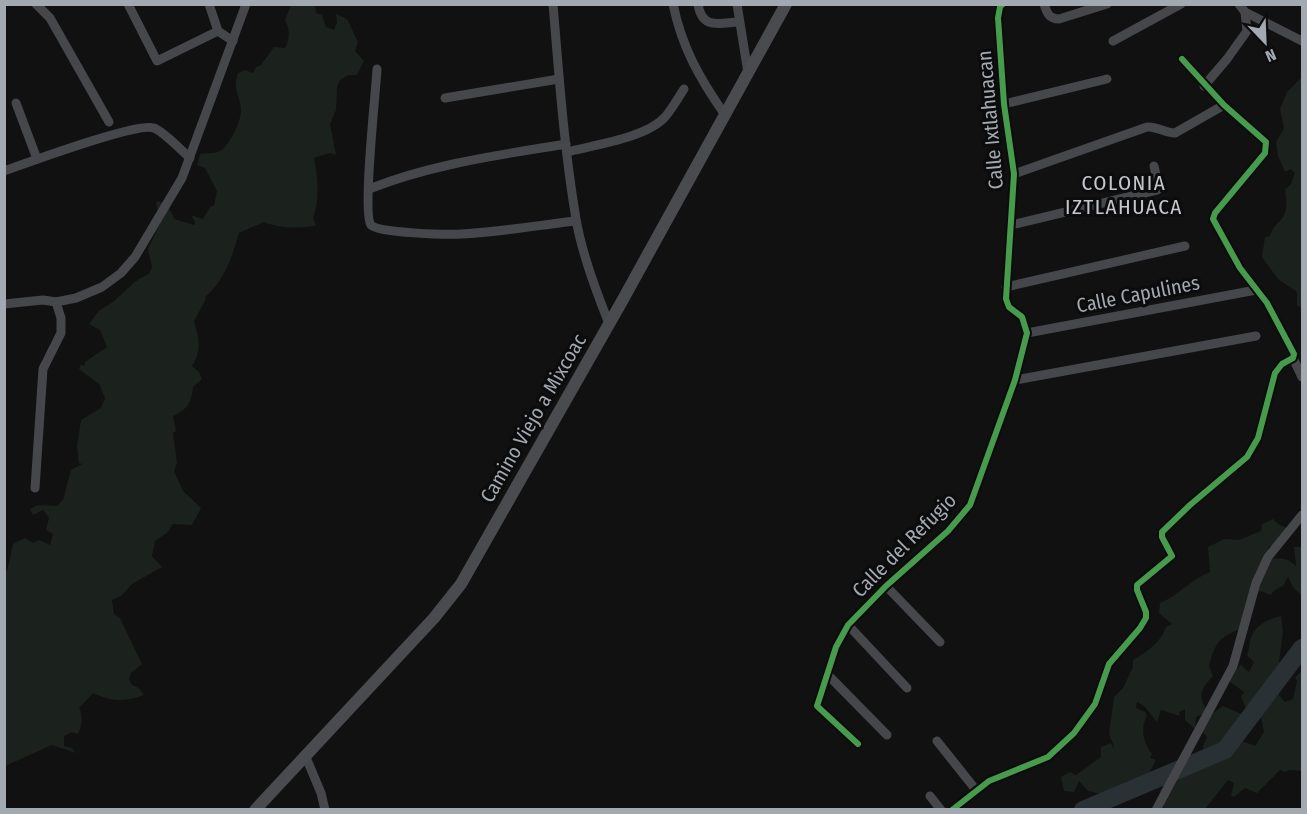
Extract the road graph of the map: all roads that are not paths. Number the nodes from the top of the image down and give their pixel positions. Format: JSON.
{"nodes":[{"id":1,"x":36,"y":4,"type":"edge"},
{"id":2,"x":128,"y":4,"type":"edge"},
{"id":3,"x":209,"y":4,"type":"edge"},
{"id":4,"x":246,"y":4,"type":"edge"},
{"id":5,"x":553,"y":4,"type":"edge"},
{"id":6,"x":673,"y":4,"type":"edge"},
{"id":7,"x":698,"y":4,"type":"edge"},
{"id":8,"x":737,"y":4,"type":"edge"},
{"id":9,"x":786,"y":4,"type":"edge"},
{"id":10,"x":1003,"y":4,"type":"edge"},
{"id":11,"x":1044,"y":4,"type":"edge"},
{"id":12,"x":1107,"y":4,"type":"edge"},
{"id":13,"x":1181,"y":4,"type":"edge"},
{"id":14,"x":1242,"y":8,"type":"edge"},
{"id":15,"x":739,"y":22,"type":"junction"},
{"id":16,"x":218,"y":31,"type":"junction"},
{"id":17,"x":233,"y":41,"type":"junction"},
{"id":18,"x":1113,"y":41,"type":"dead end"},
{"id":19,"x":1302,"y":41,"type":"edge"},
{"id":20,"x":1182,"y":59,"type":"dead end"},
{"id":21,"x":377,"y":69,"type":"dead end"},
{"id":22,"x":748,"y":74,"type":"junction"},
{"id":23,"x":559,"y":79,"type":"junction"},
{"id":24,"x":1107,"y":79,"type":"dead end"},
{"id":25,"x":1204,"y":86,"type":"junction"},
{"id":26,"x":684,"y":89,"type":"dead end"},
{"id":27,"x":445,"y":98,"type":"dead end"},
{"id":28,"x":16,"y":103,"type":"dead end"},
{"id":29,"x":1004,"y":104,"type":"junction"},
{"id":30,"x":1224,"y":105,"type":"junction"},
{"id":31,"x":725,"y":115,"type":"junction"},
{"id":32,"x":109,"y":122,"type":"dead end"},
{"id":33,"x":566,"y":148,"type":"junction"},
{"id":34,"x":190,"y":158,"type":"junction"},
{"id":35,"x":37,"y":159,"type":"junction"},
{"id":36,"x":1154,"y":166,"type":"dead end"},
{"id":37,"x":4,"y":171,"type":"edge"},
{"id":38,"x":1014,"y":174,"type":"junction"},
{"id":39,"x":369,"y":189,"type":"junction"},
{"id":40,"x":576,"y":221,"type":"junction"},
{"id":41,"x":1011,"y":225,"type":"junction"},
{"id":42,"x":1185,"y":246,"type":"dead end"},
{"id":43,"x":1006,"y":287,"type":"junction"},
{"id":44,"x":1256,"y":290,"type":"junction"},
{"id":45,"x":56,"y":302,"type":"junction"},
{"id":46,"x":8,"y":305,"type":"edge"},
{"id":47,"x":609,"y":324,"type":"junction"},
{"id":48,"x":1027,"y":333,"type":"junction"},
{"id":49,"x":1256,"y":336,"type":"dead end"},
{"id":50,"x":1293,"y":358,"type":"junction"},
{"id":51,"x":1302,"y":377,"type":"edge"},
{"id":52,"x":1015,"y":380,"type":"junction"},
{"id":53,"x":35,"y":488,"type":"dead end"},
{"id":54,"x":1302,"y":514,"type":"edge"},
{"id":55,"x":886,"y":586,"type":"junction"},
{"id":56,"x":849,"y":625,"type":"junction"},
{"id":57,"x":940,"y":642,"type":"dead end"},
{"id":58,"x":826,"y":674,"type":"junction"},
{"id":59,"x":907,"y":688,"type":"dead end"},
{"id":60,"x":886,"y":735,"type":"dead end"},
{"id":61,"x":937,"y":741,"type":"dead end"},
{"id":62,"x":858,"y":744,"type":"dead end"},
{"id":63,"x":304,"y":755,"type":"junction"},
{"id":64,"x":976,"y":790,"type":"junction"},
{"id":65,"x":930,"y":796,"type":"dead end"},
{"id":66,"x":255,"y":810,"type":"edge"},
{"id":67,"x":325,"y":810,"type":"edge"},
{"id":68,"x":941,"y":810,"type":"edge"},
{"id":69,"x":952,"y":810,"type":"edge"},
{"id":70,"x":1156,"y":810,"type":"edge"}],
"edges":[{"from":1,"to":32,"type":"street"},
{"from":2,"to":16,"type":"street"},
{"from":3,"to":16,"type":"street"},
{"from":4,"to":17,"type":"street"},
{"from":5,"to":23,"type":"street"},
{"from":6,"to":31,"type":"street"},
{"from":7,"to":15,"type":"street"},
{"from":8,"to":15,"type":"street"},
{"from":9,"to":22,"type":"main road","name":"Camino Viejo a Mixcoac"},
{"from":10,"to":29,"type":"street","name":"Calle Ixtlahuacan"},
{"from":11,"to":12,"type":"street"},
{"from":13,"to":18,"type":"street"},
{"from":14,"to":19,"type":"street"},
{"from":14,"to":25,"type":"street"},
{"from":15,"to":22,"type":"street"},
{"from":16,"to":17,"type":"street"},
{"from":17,"to":34,"type":"street"},
{"from":20,"to":25,"type":"street"},
{"from":21,"to":39,"type":"street"},
{"from":22,"to":31,"type":"main road","name":"Camino Viejo a Mixcoac"},
{"from":23,"to":27,"type":"street"},
{"from":23,"to":33,"type":"street"},
{"from":24,"to":29,"type":"street"},
{"from":25,"to":30,"type":"street"},
{"from":26,"to":33,"type":"street"},
{"from":28,"to":35,"type":"street"},
{"from":29,"to":38,"type":"street","name":"Calle Ixtlahuacan"},
{"from":30,"to":38,"type":"street"},
{"from":30,"to":44,"type":"street"},
{"from":31,"to":47,"type":"main road","name":"Camino Viejo a Mixcoac"},
{"from":33,"to":39,"type":"street"},
{"from":33,"to":40,"type":"street"},
{"from":34,"to":35,"type":"street"},
{"from":34,"to":45,"type":"street"},
{"from":35,"to":37,"type":"street"},
{"from":36,"to":41,"type":"street"},
{"from":38,"to":41,"type":"street","name":"Calle Ixtlahuacan"},
{"from":39,"to":40,"type":"street"},
{"from":40,"to":47,"type":"street"},
{"from":41,"to":43,"type":"street","name":"Calle Ixtlahuacan"},
{"from":42,"to":43,"type":"street"},
{"from":43,"to":48,"type":"street","name":"Calle Ixtlahuacan"},
{"from":44,"to":48,"type":"street","name":"Calle Capulines"},
{"from":44,"to":50,"type":"street"},
{"from":45,"to":46,"type":"street"},
{"from":45,"to":53,"type":"street"},
{"from":47,"to":63,"type":"main road","name":"Camino Viejo a Mixcoac"},
{"from":48,"to":52,"type":"street","name":"Calle del Refugio"},
{"from":49,"to":52,"type":"street"},
{"from":50,"to":51,"type":"street"},
{"from":50,"to":64,"type":"street"},
{"from":52,"to":55,"type":"street","name":"Calle del Refugio"},
{"from":54,"to":70,"type":"street"},
{"from":55,"to":56,"type":"street","name":"Calle del Refugio"},
{"from":55,"to":57,"type":"street"},
{"from":56,"to":58,"type":"street","name":"Calle del Refugio"},
{"from":56,"to":59,"type":"street"},
{"from":58,"to":60,"type":"street"},
{"from":58,"to":62,"type":"street","name":"Calle del Refugio"},
{"from":61,"to":64,"type":"street"},
{"from":63,"to":66,"type":"main road","name":"Camino Viejo a Mixcoac"},
{"from":63,"to":67,"type":"street"},
{"from":64,"to":69,"type":"street"},
{"from":65,"to":68,"type":"street"}]}
